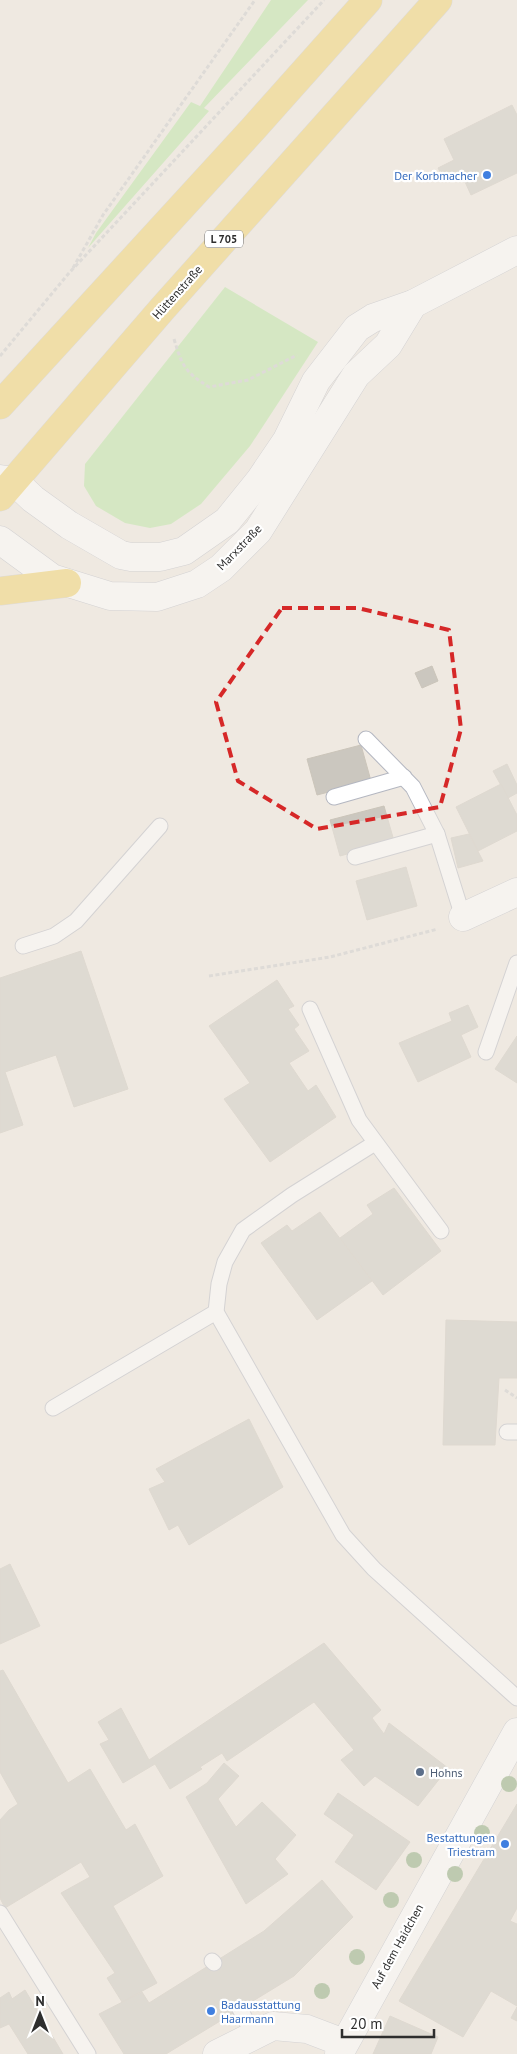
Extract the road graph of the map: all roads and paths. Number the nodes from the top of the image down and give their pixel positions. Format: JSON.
{"nodes":[{"id":1,"x":255,"y":0,"type":"edge"},
{"id":2,"x":324,"y":0,"type":"edge"},
{"id":3,"x":368,"y":0,"type":"edge"},
{"id":4,"x":438,"y":0,"type":"edge"},
{"id":5,"x":517,"y":250,"type":"edge"},
{"id":6,"x":70,"y":273,"type":"junction"},
{"id":7,"x":413,"y":304,"type":"junction"},
{"id":8,"x":163,"y":308,"type":"junction"},
{"id":9,"x":305,"y":352,"type":"dead end"},
{"id":10,"x":0,"y":356,"type":"edge"},
{"id":11,"x":0,"y":405,"type":"edge"},
{"id":12,"x":5,"y":486,"type":"edge"},
{"id":13,"x":0,"y":540,"type":"edge"},
{"id":14,"x":67,"y":582,"type":"junction"},
{"id":15,"x":0,"y":591,"type":"edge"},
{"id":16,"x":366,"y":738,"type":"dead end"},
{"id":17,"x":404,"y":777,"type":"junction"},
{"id":18,"x":334,"y":797,"type":"dead end"},
{"id":19,"x":160,"y":826,"type":"dead end"},
{"id":20,"x":437,"y":834,"type":"junction"},
{"id":21,"x":355,"y":857,"type":"dead end"},
{"id":22,"x":517,"y":892,"type":"edge"},
{"id":23,"x":463,"y":917,"type":"junction"},
{"id":24,"x":23,"y":946,"type":"dead end"},
{"id":25,"x":517,"y":963,"type":"edge"},
{"id":26,"x":209,"y":976,"type":"dead end"},
{"id":27,"x":310,"y":1009,"type":"dead end"},
{"id":28,"x":486,"y":1052,"type":"dead end"},
{"id":29,"x":375,"y":1143,"type":"junction"},
{"id":30,"x":441,"y":1231,"type":"dead end"},
{"id":31,"x":216,"y":1312,"type":"junction"},
{"id":32,"x":505,"y":1390,"type":"dead end"},
{"id":33,"x":517,"y":1398,"type":"edge"},
{"id":34,"x":53,"y":1408,"type":"dead end"},
{"id":35,"x":517,"y":1698,"type":"edge"},
{"id":36,"x":517,"y":1732,"type":"edge"},
{"id":37,"x":0,"y":1914,"type":"edge"},
{"id":38,"x":240,"y":2009,"type":"dead end"},
{"id":39,"x":253,"y":2034,"type":"junction"},
{"id":40,"x":341,"y":2048,"type":"edge"},
{"id":41,"x":88,"y":2054,"type":"edge"},
{"id":42,"x":217,"y":2054,"type":"edge"}],
"edges":[{"from":1,"to":6,"type":"path"},
{"from":2,"to":6,"type":"path"},
{"from":3,"to":11,"type":"main road"},
{"from":4,"to":8,"type":"main road","name":"Hüttenstraße","number":"L 705"},
{"from":5,"to":7,"type":"street"},
{"from":6,"to":10,"type":"path"},
{"from":7,"to":12,"type":"street"},
{"from":7,"to":14,"type":"street","name":"Marxstraße"},
{"from":8,"to":9,"type":"path"},
{"from":8,"to":12,"type":"main road","name":"Hüttenstraße","number":"L 705"},
{"from":13,"to":14,"type":"street","name":"Marxstraße"},
{"from":14,"to":15,"type":"main road"},
{"from":16,"to":17,"type":"lane"},
{"from":17,"to":18,"type":"lane"},
{"from":17,"to":20,"type":"lane"},
{"from":19,"to":24,"type":"lane"},
{"from":20,"to":21,"type":"lane"},
{"from":20,"to":23,"type":"lane"},
{"from":22,"to":23,"type":"street"},
{"from":23,"to":26,"type":"path"},
{"from":25,"to":28,"type":"lane"},
{"from":27,"to":29,"type":"lane"},
{"from":29,"to":30,"type":"lane"},
{"from":29,"to":31,"type":"lane"},
{"from":31,"to":34,"type":"lane"},
{"from":31,"to":35,"type":"lane"},
{"from":32,"to":33,"type":"path"},
{"from":36,"to":40,"type":"street","name":"Auf dem Haidchen"},
{"from":37,"to":41,"type":"lane"},
{"from":38,"to":39,"type":"lane"},
{"from":39,"to":40,"type":"street","name":"Auf dem Haidchen"},
{"from":39,"to":42,"type":"street","name":"Auf dem Haidchen"}]}
